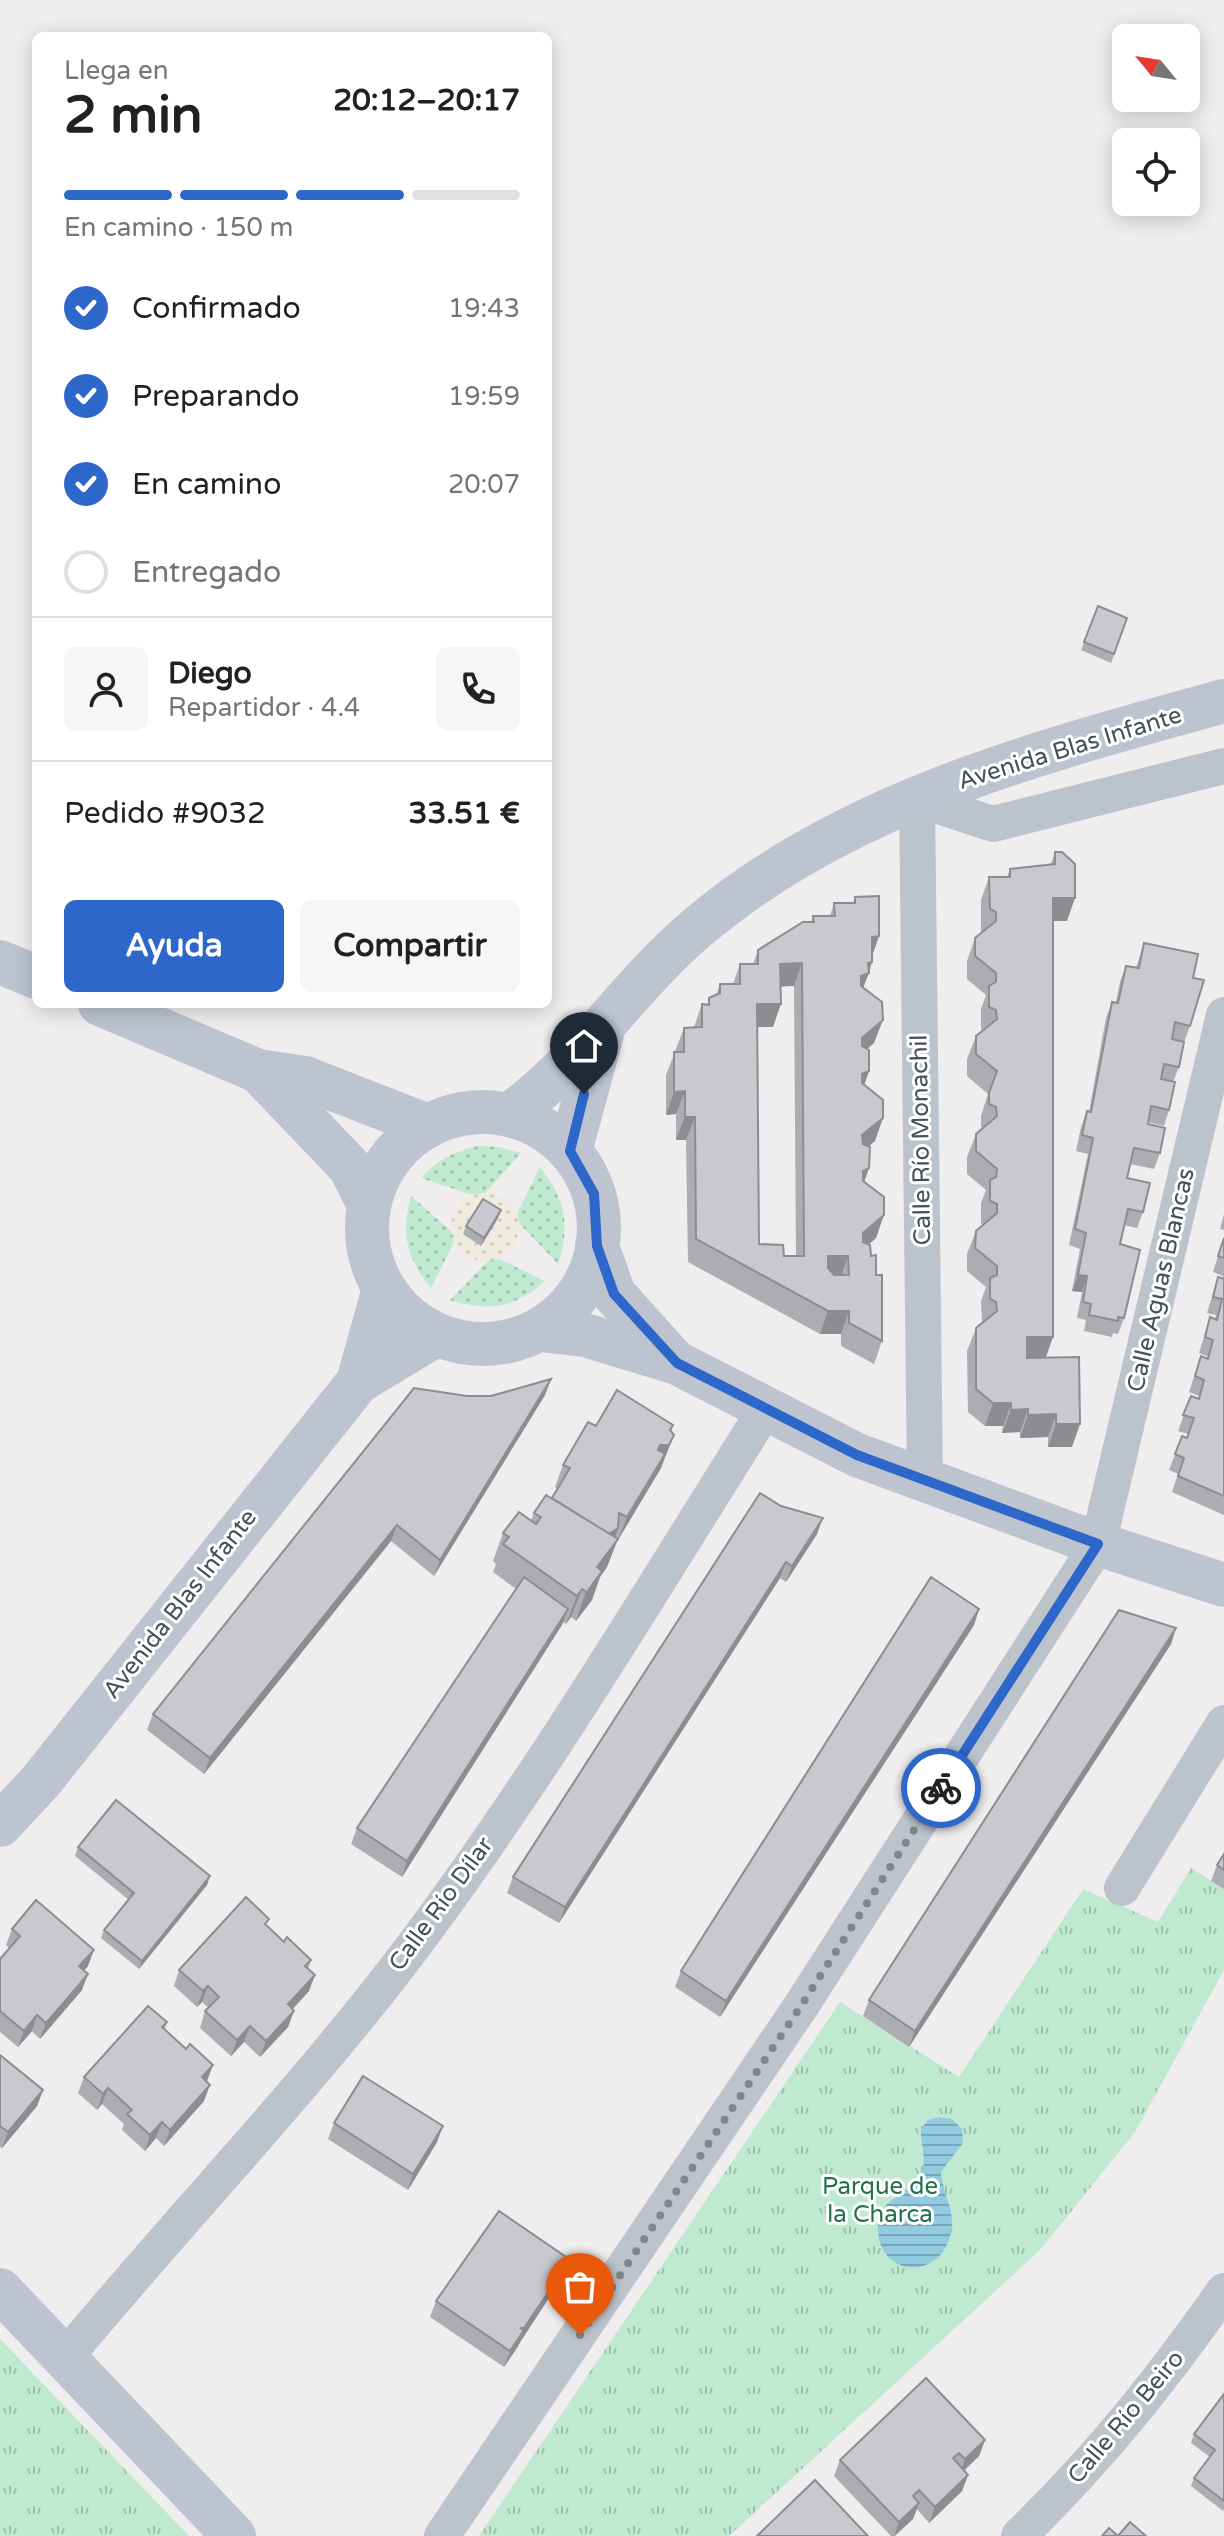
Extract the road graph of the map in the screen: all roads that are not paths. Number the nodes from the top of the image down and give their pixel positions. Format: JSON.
{"nodes":[{"id":1,"x":1224,"y":701,"type":"edge"},
{"id":2,"x":1224,"y":766,"type":"edge"},
{"id":3,"x":917,"y":799,"type":"junction"},
{"id":4,"x":0,"y":962,"type":"edge"},
{"id":5,"x":32,"y":975,"type":"edge"},
{"id":6,"x":109,"y":1008,"type":"edge"},
{"id":7,"x":1224,"y":1015,"type":"edge"},
{"id":8,"x":603,"y":1030,"type":"junction"},
{"id":9,"x":258,"y":1071,"type":"junction"},
{"id":10,"x":509,"y":1115,"type":"junction"},
{"id":11,"x":428,"y":1126,"type":"junction"},
{"id":12,"x":570,"y":1151,"type":"junction"},
{"id":13,"x":369,"y":1205,"type":"junction"},
{"id":14,"x":597,"y":1246,"type":"junction"},
{"id":15,"x":384,"y":1289,"type":"junction"},
{"id":16,"x":540,"y":1330,"type":"junction"},
{"id":17,"x":436,"y":1335,"type":"junction"},
{"id":18,"x":677,"y":1363,"type":"junction"},
{"id":19,"x":358,"y":1382,"type":"junction"},
{"id":20,"x":765,"y":1410,"type":"junction"},
{"id":21,"x":925,"y":1482,"type":"junction"},
{"id":22,"x":1098,"y":1544,"type":"junction"},
{"id":23,"x":1224,"y":1585,"type":"edge"},
{"id":24,"x":1224,"y":1723,"type":"edge"},
{"id":25,"x":0,"y":1825,"type":"edge"},
{"id":26,"x":1122,"y":1888,"type":"dead end"},
{"id":27,"x":0,"y":2290,"type":"edge"},
{"id":28,"x":1224,"y":2291,"type":"edge"},
{"id":29,"x":64,"y":2359,"type":"junction"},
{"id":30,"x":234,"y":2536,"type":"edge"},
{"id":31,"x":442,"y":2536,"type":"edge"},
{"id":32,"x":1019,"y":2536,"type":"edge"}],
"edges":[{"from":1,"to":3,"type":"street","name":"Avenida Blas Infante"},
{"from":2,"to":3,"type":"street","name":"Avenida Blas Infante"},
{"from":3,"to":8,"type":"street","name":"Avenida Blas Infante"},
{"from":3,"to":21,"type":"street","name":"Calle Río Monachil"},
{"from":4,"to":5,"type":"street"},
{"from":6,"to":9,"type":"street"},
{"from":7,"to":22,"type":"street","name":"Calle Aguas Blancas"},
{"from":8,"to":10,"type":"street","name":"Avenida Blas Infante"},
{"from":8,"to":12,"type":"street","name":"Avenida Blas Infante"},
{"from":9,"to":11,"type":"street"},
{"from":9,"to":13,"type":"street"},
{"from":10,"to":11,"type":"street"},
{"from":10,"to":12,"type":"street"},
{"from":11,"to":13,"type":"street"},
{"from":12,"to":14,"type":"street"},
{"from":13,"to":15,"type":"street"},
{"from":14,"to":16,"type":"street"},
{"from":14,"to":18,"type":"street"},
{"from":15,"to":17,"type":"street"},
{"from":15,"to":19,"type":"street","name":"Avenida Blas Infante"},
{"from":16,"to":17,"type":"street"},
{"from":16,"to":18,"type":"street"},
{"from":17,"to":19,"type":"street","name":"Avenida Blas Infante"},
{"from":18,"to":20,"type":"street"},
{"from":19,"to":25,"type":"street","name":"Avenida Blas Infante"},
{"from":20,"to":21,"type":"street"},
{"from":20,"to":29,"type":"street","name":"Calle Río Dílar"},
{"from":21,"to":22,"type":"street"},
{"from":22,"to":23,"type":"street"},
{"from":22,"to":31,"type":"street","name":"Calle Aguas Blancas"},
{"from":24,"to":26,"type":"street"},
{"from":27,"to":29,"type":"street"},
{"from":28,"to":32,"type":"street","name":"Calle Río Beiro"},
{"from":29,"to":30,"type":"street"}]}
